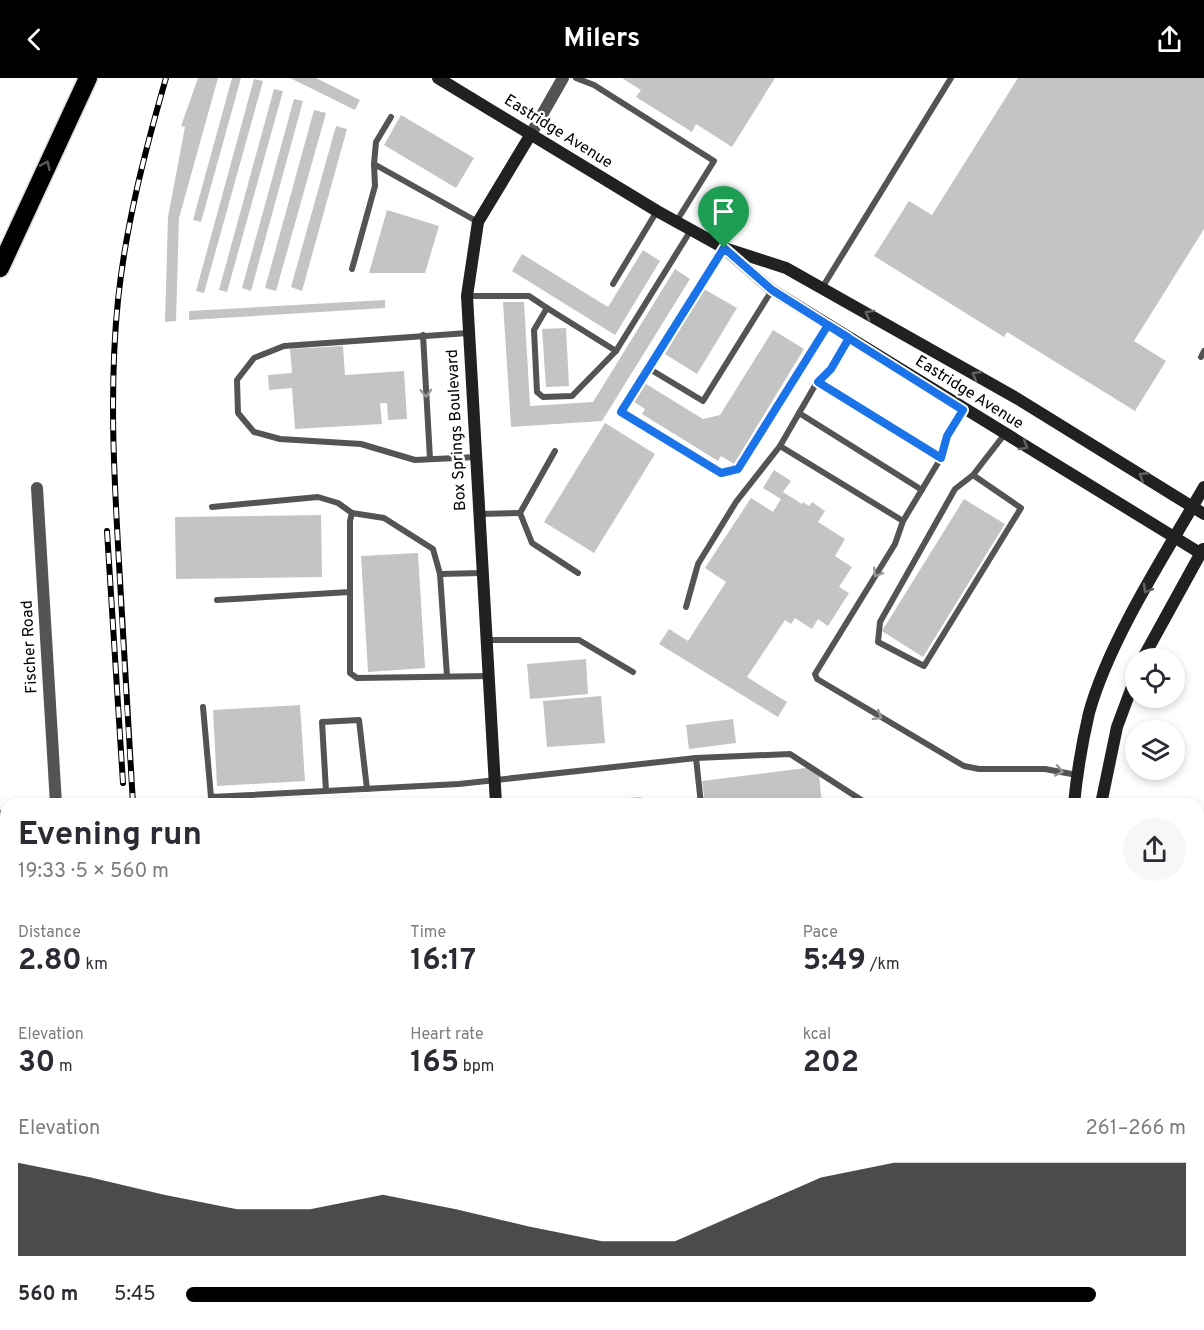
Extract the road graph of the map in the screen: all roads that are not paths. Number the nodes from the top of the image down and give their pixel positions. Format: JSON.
{"nodes":[{"id":1,"x":80,"y":78,"type":"edge"},
{"id":2,"x":88,"y":78,"type":"edge"},
{"id":3,"x":438,"y":78,"type":"edge"},
{"id":4,"x":563,"y":78,"type":"edge"},
{"id":5,"x":576,"y":78,"type":"edge"},
{"id":6,"x":951,"y":78,"type":"edge"},
{"id":7,"x":69,"y":114,"type":"junction"},
{"id":8,"x":391,"y":117,"type":"dead end"},
{"id":9,"x":531,"y":134,"type":"junction"},
{"id":10,"x":374,"y":164,"type":"junction"},
{"id":11,"x":657,"y":211,"type":"junction"},
{"id":12,"x":478,"y":222,"type":"junction"},
{"id":13,"x":676,"y":222,"type":"junction"},
{"id":14,"x":691,"y":230,"type":"junction"},
{"id":15,"x":724,"y":248,"type":"junction"},
{"id":16,"x":0,"y":268,"type":"edge"},
{"id":17,"x":352,"y":269,"type":"dead end"},
{"id":18,"x":613,"y":284,"type":"dead end"},
{"id":19,"x":822,"y":288,"type":"junction"},
{"id":20,"x":772,"y":290,"type":"junction"},
{"id":21,"x":467,"y":296,"type":"junction"},
{"id":22,"x":547,"y":308,"type":"junction"},
{"id":23,"x":828,"y":325,"type":"junction"},
{"id":24,"x":468,"y":333,"type":"junction"},
{"id":25,"x":423,"y":335,"type":"junction"},
{"id":26,"x":849,"y":338,"type":"junction"},
{"id":27,"x":616,"y":351,"type":"junction"},
{"id":28,"x":648,"y":368,"type":"junction"},
{"id":29,"x":818,"y":382,"type":"junction"},
{"id":30,"x":963,"y":410,"type":"junction"},
{"id":31,"x":799,"y":414,"type":"junction"},
{"id":32,"x":1004,"y":435,"type":"junction"},
{"id":33,"x":780,"y":446,"type":"junction"},
{"id":34,"x":555,"y":451,"type":"dead end"},
{"id":35,"x":476,"y":457,"type":"junction"},
{"id":36,"x":941,"y":458,"type":"junction"},
{"id":37,"x":430,"y":459,"type":"junction"},
{"id":38,"x":973,"y":475,"type":"junction"},
{"id":39,"x":1204,"y":487,"type":"edge"},
{"id":40,"x":37,"y":488,"type":"dead end"},
{"id":41,"x":922,"y":490,"type":"junction"},
{"id":42,"x":212,"y":507,"type":"dead end"},
{"id":43,"x":1193,"y":507,"type":"junction"},
{"id":44,"x":352,"y":513,"type":"junction"},
{"id":45,"x":520,"y":513,"type":"junction"},
{"id":46,"x":479,"y":514,"type":"junction"},
{"id":47,"x":1204,"y":514,"type":"edge"},
{"id":48,"x":903,"y":522,"type":"junction"},
{"id":49,"x":1175,"y":538,"type":"junction"},
{"id":50,"x":1203,"y":552,"type":"edge"},
{"id":51,"x":482,"y":573,"type":"junction"},
{"id":52,"x":578,"y":573,"type":"dead end"},
{"id":53,"x":440,"y":574,"type":"junction"},
{"id":54,"x":350,"y":592,"type":"junction"},
{"id":55,"x":217,"y":600,"type":"dead end"},
{"id":56,"x":686,"y":607,"type":"dead end"},
{"id":57,"x":487,"y":640,"type":"junction"},
{"id":58,"x":1149,"y":648,"type":"edge"},
{"id":59,"x":633,"y":672,"type":"dead end"},
{"id":60,"x":447,"y":676,"type":"junction"},
{"id":61,"x":489,"y":676,"type":"junction"},
{"id":62,"x":1125,"y":706,"type":"edge"},
{"id":63,"x":203,"y":707,"type":"dead end"},
{"id":64,"x":696,"y":758,"type":"junction"},
{"id":65,"x":1077,"y":775,"type":"junction"},
{"id":66,"x":495,"y":779,"type":"junction"},
{"id":67,"x":367,"y":789,"type":"junction"},
{"id":68,"x":326,"y":791,"type":"junction"},
{"id":69,"x":56,"y":798,"type":"edge"},
{"id":70,"x":496,"y":798,"type":"edge"},
{"id":71,"x":700,"y":798,"type":"edge"},
{"id":72,"x":857,"y":798,"type":"edge"},
{"id":73,"x":1075,"y":798,"type":"edge"},
{"id":74,"x":1102,"y":798,"type":"edge"}],
"edges":[{"from":1,"to":7,"type":"highway"},
{"from":2,"to":7,"type":"highway"},
{"from":3,"to":9,"type":"main road","name":"Eastridge Avenue"},
{"from":4,"to":9,"type":"street","name":"Box Springs Boulevard"},
{"from":5,"to":13,"type":"lane"},
{"from":6,"to":19,"type":"lane"},
{"from":16,"to":7,"type":"highway","one_way":true},
{"from":8,"to":10,"type":"lane"},
{"from":9,"to":11,"type":"main road","name":"Eastridge Avenue"},
{"from":9,"to":12,"type":"main road","name":"Box Springs Boulevard"},
{"from":10,"to":12,"type":"lane"},
{"from":10,"to":17,"type":"lane"},
{"from":11,"to":13,"type":"main road","name":"Eastridge Avenue"},
{"from":11,"to":18,"type":"lane"},
{"from":12,"to":21,"type":"main road","name":"Box Springs Boulevard"},
{"from":13,"to":14,"type":"main road","name":"Eastridge Avenue"},
{"from":14,"to":15,"type":"main road","name":"Eastridge Avenue"},
{"from":14,"to":27,"type":"lane"},
{"from":15,"to":19,"type":"main road","name":"Eastridge Avenue"},
{"from":15,"to":20,"type":"main road","name":"Eastridge Avenue"},
{"from":15,"to":28,"type":"lane"},
{"from":43,"to":19,"type":"main road","name":"Eastridge Avenue","one_way":true},
{"from":20,"to":23,"type":"main road","name":"Eastridge Avenue"},
{"from":20,"to":28,"type":"lane"},
{"from":21,"to":22,"type":"lane"},
{"from":21,"to":24,"type":"main road","name":"Box Springs Boulevard"},
{"from":22,"to":27,"type":"lane"},
{"from":22,"to":27,"type":"lane"},
{"from":23,"to":26,"type":"main road","name":"Eastridge Avenue"},
{"from":23,"to":28,"type":"lane"},
{"from":24,"to":25,"type":"lane"},
{"from":24,"to":35,"type":"main road","name":"Box Springs Boulevard"},
{"from":25,"to":37,"type":"lane","one_way":true},
{"from":25,"to":37,"type":"lane"},
{"from":26,"to":29,"type":"lane"},
{"from":26,"to":30,"type":"main road","name":"Eastridge Avenue"},
{"from":29,"to":31,"type":"lane"},
{"from":29,"to":36,"type":"lane"},
{"from":30,"to":32,"type":"main road","name":"Eastridge Avenue"},
{"from":30,"to":36,"type":"lane"},
{"from":31,"to":33,"type":"lane"},
{"from":31,"to":41,"type":"lane"},
{"from":32,"to":38,"type":"lane"},
{"from":32,"to":49,"type":"main road","name":"Eastridge Avenue","one_way":true},
{"from":33,"to":48,"type":"lane"},
{"from":33,"to":56,"type":"lane"},
{"from":34,"to":45,"type":"lane"},
{"from":35,"to":37,"type":"lane"},
{"from":35,"to":46,"type":"main road","name":"Box Springs Boulevard"},
{"from":36,"to":41,"type":"lane"},
{"from":38,"to":38,"type":"lane"},
{"from":39,"to":43,"type":"main road"},
{"from":40,"to":69,"type":"street","name":"Fischer Road"},
{"from":41,"to":48,"type":"lane"},
{"from":42,"to":44,"type":"lane"},
{"from":43,"to":47,"type":"main road","name":"Eastridge Avenue"},
{"from":43,"to":49,"type":"main road"},
{"from":44,"to":53,"type":"lane"},
{"from":44,"to":54,"type":"lane"},
{"from":45,"to":46,"type":"lane"},
{"from":45,"to":52,"type":"lane"},
{"from":46,"to":51,"type":"main road","name":"Box Springs Boulevard"},
{"from":48,"to":65,"type":"lane","one_way":true},
{"from":49,"to":50,"type":"main road","name":"Eastridge Avenue"},
{"from":49,"to":65,"type":"main road","one_way":true},
{"from":50,"to":58,"type":"main road"},
{"from":51,"to":53,"type":"lane"},
{"from":51,"to":57,"type":"main road","name":"Box Springs Boulevard"},
{"from":53,"to":60,"type":"lane"},
{"from":54,"to":55,"type":"lane"},
{"from":54,"to":60,"type":"lane"},
{"from":57,"to":59,"type":"lane"},
{"from":57,"to":61,"type":"main road","name":"Box Springs Boulevard"},
{"from":60,"to":61,"type":"lane"},
{"from":61,"to":66,"type":"main road","name":"Box Springs Boulevard"},
{"from":62,"to":74,"type":"main road"},
{"from":63,"to":68,"type":"lane"},
{"from":64,"to":66,"type":"lane"},
{"from":64,"to":71,"type":"lane"},
{"from":64,"to":72,"type":"lane"},
{"from":65,"to":73,"type":"main road"},
{"from":66,"to":67,"type":"lane"},
{"from":66,"to":70,"type":"main road","name":"Box Springs Boulevard"},
{"from":67,"to":68,"type":"lane"},
{"from":67,"to":68,"type":"lane"}]}
